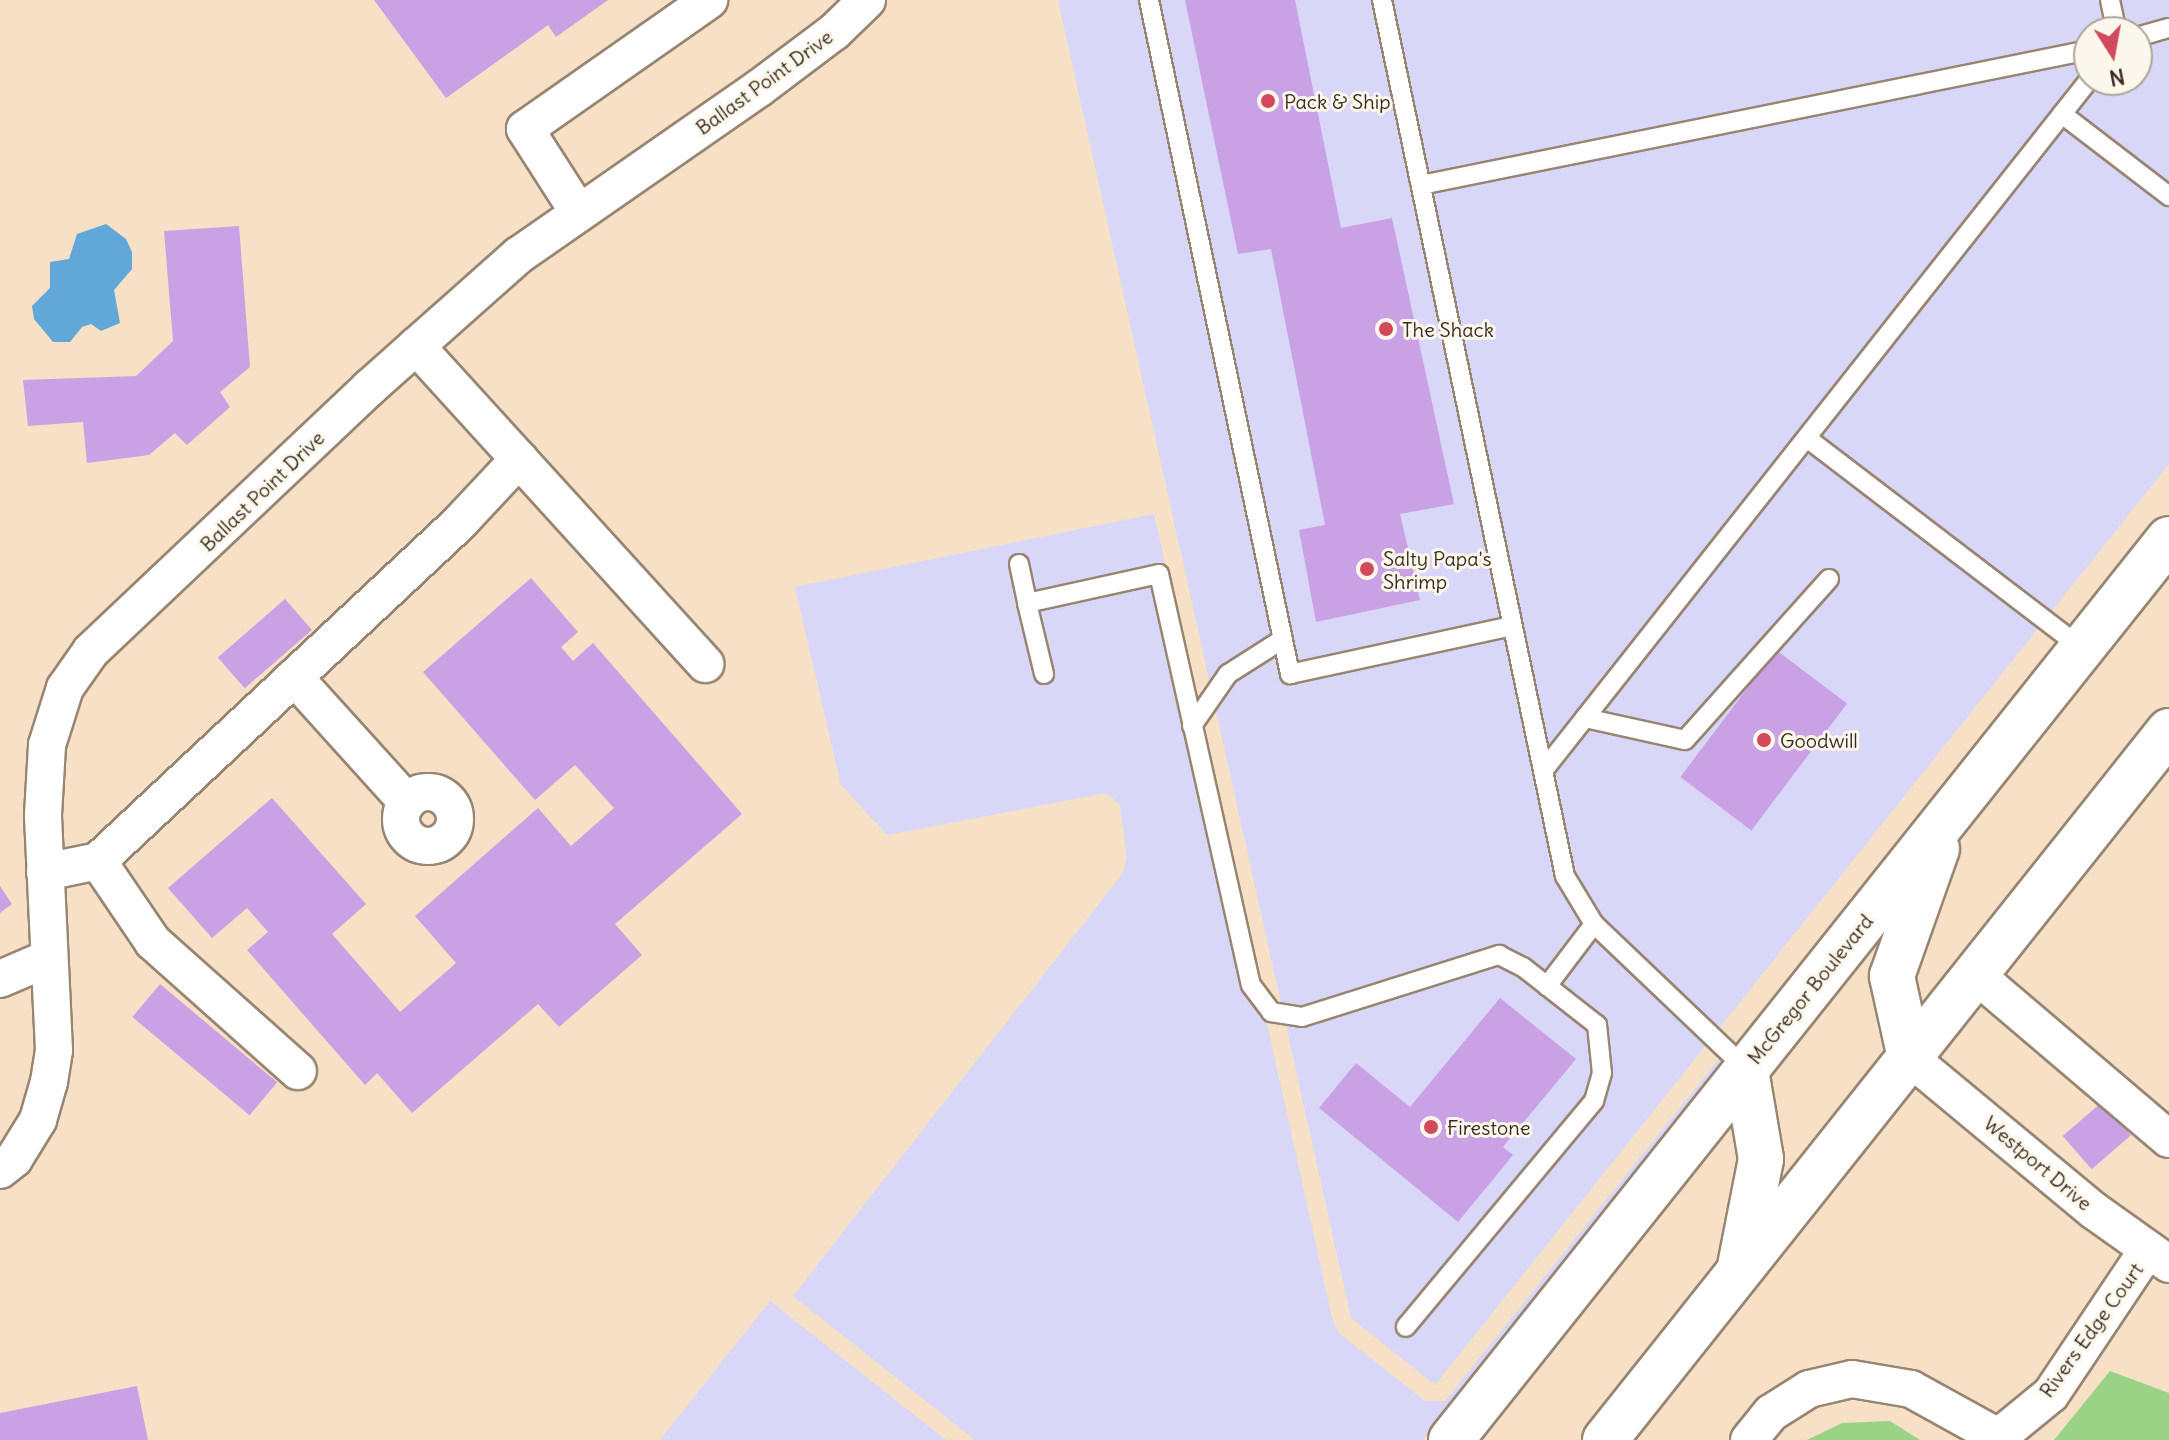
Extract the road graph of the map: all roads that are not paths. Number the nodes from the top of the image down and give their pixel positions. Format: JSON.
{"nodes":[{"id":1,"x":709,"y":0,"type":"edge"},
{"id":2,"x":867,"y":0,"type":"edge"},
{"id":3,"x":1149,"y":0,"type":"edge"},
{"id":4,"x":1382,"y":0,"type":"edge"},
{"id":5,"x":2073,"y":53,"type":"edge"},
{"id":6,"x":2076,"y":96,"type":"edge"},
{"id":7,"x":2062,"y":114,"type":"junction"},
{"id":8,"x":1421,"y":185,"type":"junction"},
{"id":9,"x":2169,"y":196,"type":"edge"},
{"id":10,"x":579,"y":213,"type":"junction"},
{"id":11,"x":416,"y":346,"type":"junction"},
{"id":12,"x":1807,"y":438,"type":"junction"},
{"id":13,"x":519,"y":459,"type":"junction"},
{"id":14,"x":2169,"y":539,"type":"edge"},
{"id":15,"x":1019,"y":564,"type":"dead end"},
{"id":16,"x":1829,"y":579,"type":"dead end"},
{"id":17,"x":1027,"y":603,"type":"junction"},
{"id":18,"x":1512,"y":626,"type":"junction"},
{"id":19,"x":1283,"y":639,"type":"junction"},
{"id":20,"x":2082,"y":648,"type":"junction"},
{"id":21,"x":705,"y":664,"type":"dead end"},
{"id":22,"x":1044,"y":674,"type":"dead end"},
{"id":23,"x":294,"y":677,"type":"junction"},
{"id":24,"x":1585,"y":718,"type":"junction"},
{"id":25,"x":1192,"y":726,"type":"junction"},
{"id":26,"x":2169,"y":731,"type":"edge"},
{"id":27,"x":1543,"y":771,"type":"junction"},
{"id":28,"x":407,"y":802,"type":"dead end"},
{"id":29,"x":1948,"y":816,"type":"junction"},
{"id":30,"x":98,"y":861,"type":"junction"},
{"id":31,"x":45,"y":872,"type":"junction"},
{"id":32,"x":1594,"y":924,"type":"junction"},
{"id":33,"x":49,"y":958,"type":"junction"},
{"id":34,"x":1976,"y":975,"type":"junction"},
{"id":35,"x":0,"y":979,"type":"edge"},
{"id":36,"x":1547,"y":986,"type":"junction"},
{"id":37,"x":1910,"y":1058,"type":"junction"},
{"id":38,"x":1746,"y":1070,"type":"junction"},
{"id":39,"x":298,"y":1071,"type":"dead end"},
{"id":40,"x":2169,"y":1139,"type":"edge"},
{"id":41,"x":0,"y":1170,"type":"edge"},
{"id":42,"x":2158,"y":1257,"type":"edge"},
{"id":43,"x":1739,"y":1272,"type":"junction"},
{"id":44,"x":1406,"y":1327,"type":"dead end"},
{"id":45,"x":1996,"y":1438,"type":"edge"},
{"id":46,"x":1451,"y":1440,"type":"edge"},
{"id":47,"x":1605,"y":1440,"type":"edge"},
{"id":48,"x":1749,"y":1440,"type":"edge"}],
"edges":[{"from":1,"to":10,"type":"street"},
{"from":2,"to":10,"type":"street","name":"Ballast Point Drive"},
{"from":3,"to":19,"type":"lane"},
{"from":4,"to":8,"type":"lane"},
{"from":5,"to":8,"type":"lane"},
{"from":6,"to":7,"type":"lane"},
{"from":7,"to":9,"type":"lane"},
{"from":7,"to":12,"type":"lane"},
{"from":8,"to":18,"type":"lane"},
{"from":10,"to":11,"type":"street","name":"Ballast Point Drive"},
{"from":11,"to":13,"type":"street"},
{"from":11,"to":31,"type":"street","name":"Ballast Point Drive"},
{"from":12,"to":20,"type":"lane"},
{"from":12,"to":24,"type":"lane"},
{"from":13,"to":21,"type":"street"},
{"from":13,"to":23,"type":"street"},
{"from":14,"to":20,"type":"main road","name":"McGregor Boulevard"},
{"from":15,"to":17,"type":"lane"},
{"from":16,"to":24,"type":"lane"},
{"from":17,"to":22,"type":"lane"},
{"from":17,"to":25,"type":"lane"},
{"from":18,"to":19,"type":"lane"},
{"from":18,"to":27,"type":"lane"},
{"from":19,"to":25,"type":"lane"},
{"from":20,"to":29,"type":"main road","name":"McGregor Boulevard"},
{"from":23,"to":28,"type":"street"},
{"from":23,"to":30,"type":"street"},
{"from":24,"to":27,"type":"lane"},
{"from":25,"to":36,"type":"lane"},
{"from":26,"to":34,"type":"main road"},
{"from":27,"to":32,"type":"lane"},
{"from":29,"to":37,"type":"main road"},
{"from":29,"to":38,"type":"main road","name":"McGregor Boulevard"},
{"from":30,"to":31,"type":"street"},
{"from":30,"to":39,"type":"street"},
{"from":31,"to":33,"type":"street","name":"Ballast Point Drive"},
{"from":32,"to":36,"type":"lane"},
{"from":32,"to":38,"type":"lane"},
{"from":33,"to":35,"type":"street"},
{"from":33,"to":41,"type":"street","name":"Ballast Point Drive"},
{"from":34,"to":37,"type":"main road"},
{"from":34,"to":40,"type":"street"},
{"from":36,"to":44,"type":"lane"},
{"from":37,"to":42,"type":"street","name":"Westport Drive"},
{"from":37,"to":43,"type":"main road"},
{"from":38,"to":43,"type":"main road"},
{"from":38,"to":46,"type":"main road","name":"McGregor Boulevard"},
{"from":42,"to":45,"type":"street","name":"Rivers Edge Court"},
{"from":43,"to":47,"type":"main road"},
{"from":45,"to":48,"type":"street"}]}
